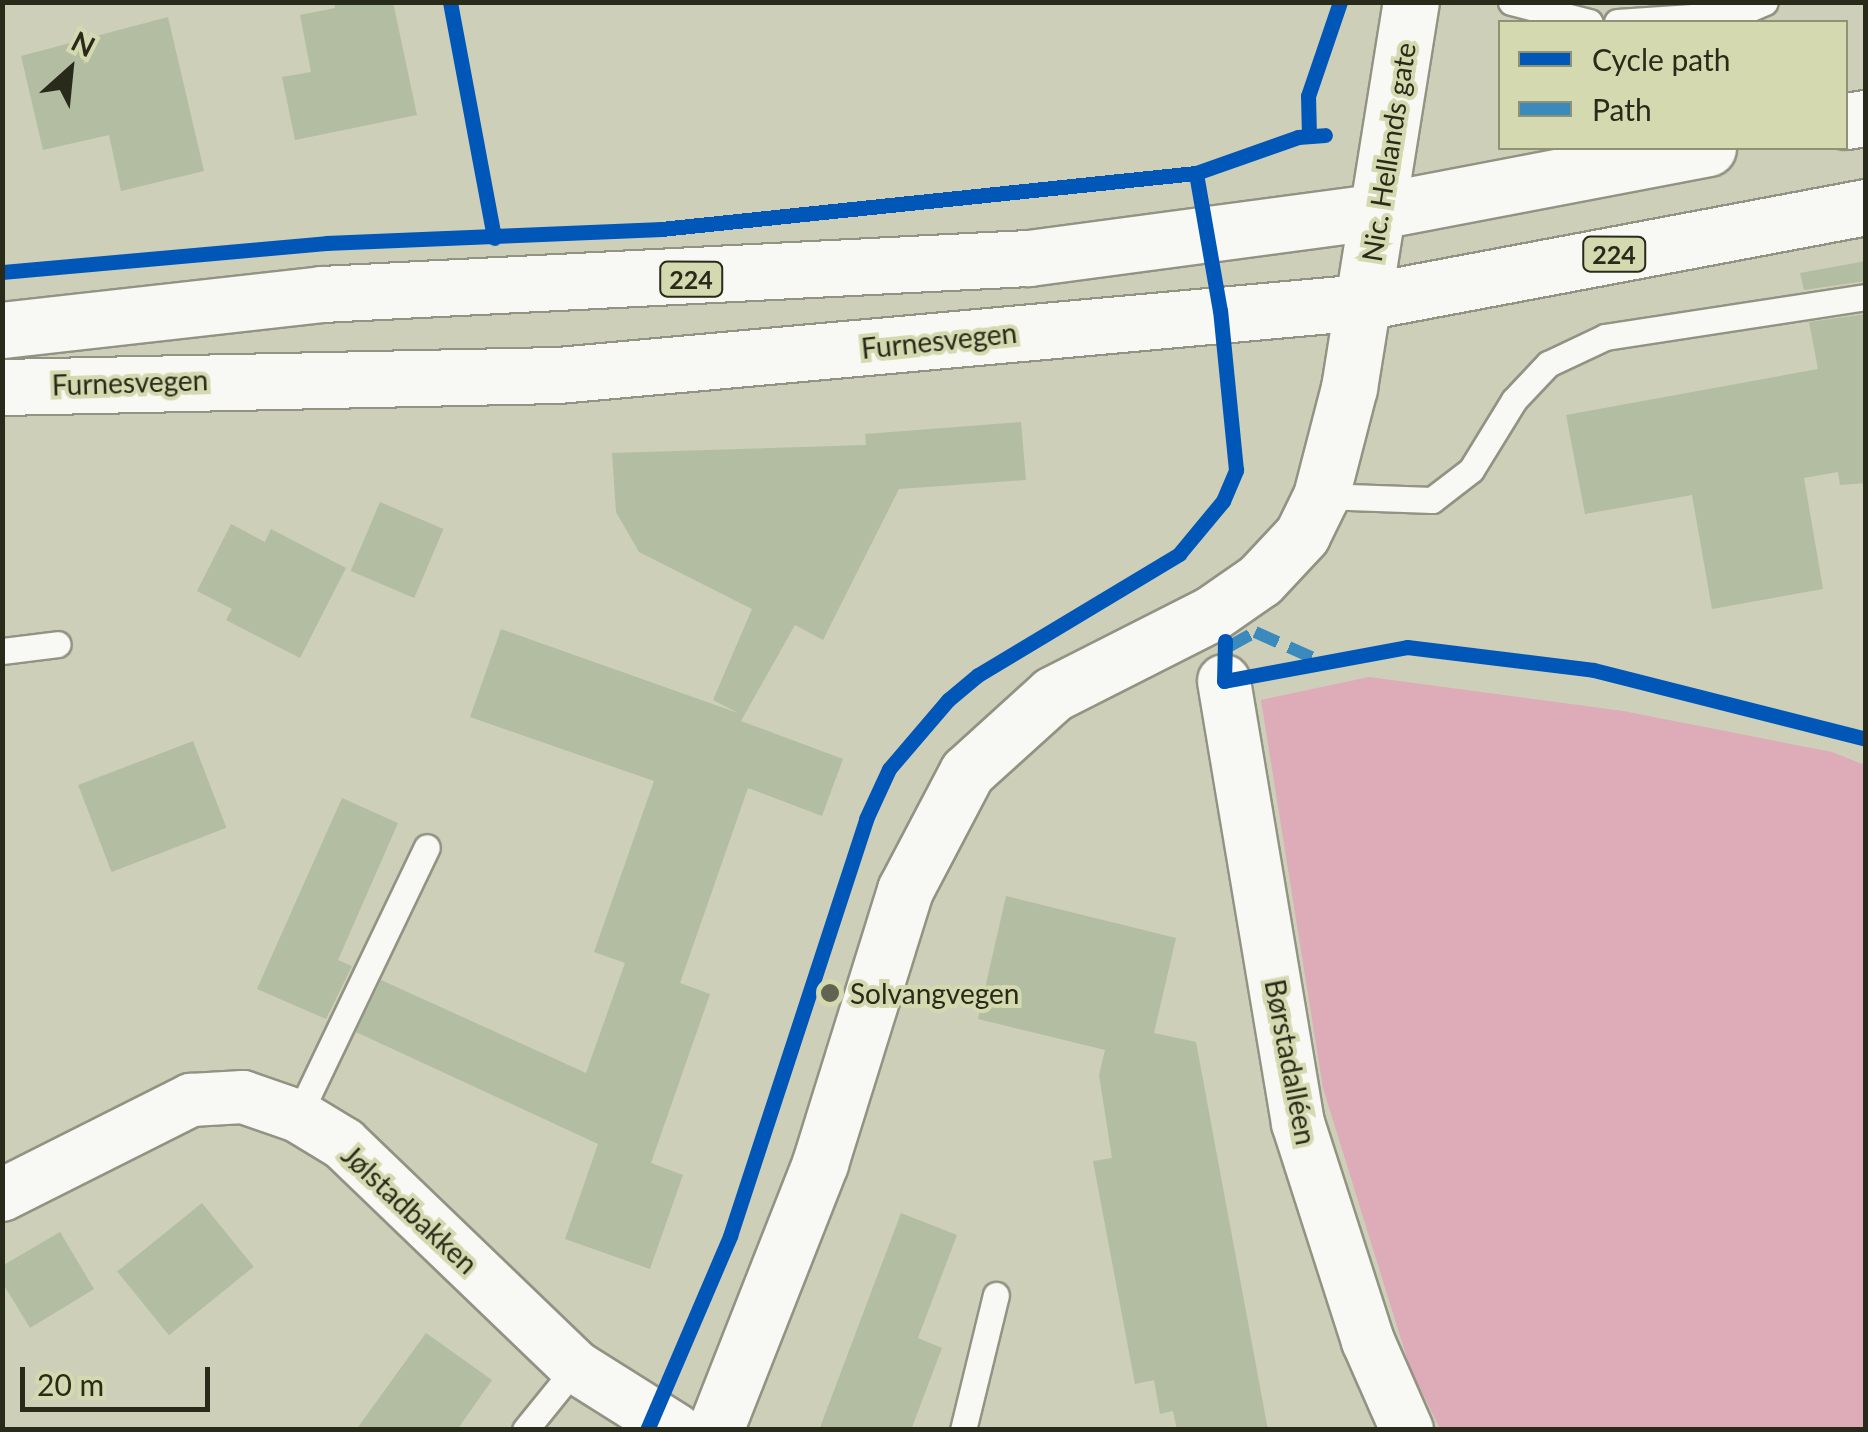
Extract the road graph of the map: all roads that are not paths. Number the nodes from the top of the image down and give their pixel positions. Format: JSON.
{"nodes":[{"id":1,"x":1411,"y":2,"type":"edge"},
{"id":2,"x":1511,"y":2,"type":"edge"},
{"id":3,"x":1766,"y":2,"type":"edge"},
{"id":4,"x":1582,"y":20,"type":"edge"},
{"id":5,"x":1647,"y":20,"type":"edge"},
{"id":6,"x":1698,"y":150,"type":"edge"},
{"id":7,"x":1866,"y":207,"type":"edge"},
{"id":8,"x":1378,"y":211,"type":"junction"},
{"id":9,"x":1866,"y":297,"type":"edge"},
{"id":10,"x":1363,"y":302,"type":"junction"},
{"id":11,"x":2,"y":330,"type":"edge"},
{"id":12,"x":2,"y":387,"type":"edge"},
{"id":13,"x":1321,"y":496,"type":"junction"},
{"id":14,"x":58,"y":644,"type":"dead end"},
{"id":15,"x":2,"y":651,"type":"edge"},
{"id":16,"x":1224,"y":682,"type":"dead end"},
{"id":17,"x":427,"y":847,"type":"dead end"},
{"id":18,"x":298,"y":1116,"type":"junction"},
{"id":19,"x":2,"y":1196,"type":"edge"},
{"id":20,"x":996,"y":1295,"type":"dead end"},
{"id":21,"x":576,"y":1367,"type":"junction"},
{"id":22,"x":525,"y":1430,"type":"edge"},
{"id":23,"x":676,"y":1430,"type":"edge"},
{"id":24,"x":715,"y":1430,"type":"edge"},
{"id":25,"x":963,"y":1430,"type":"edge"},
{"id":26,"x":1407,"y":1430,"type":"edge"}],
"edges":[{"from":1,"to":8,"type":"main road","name":"Nic. Hellands gate"},
{"from":2,"to":4,"type":"lane"},
{"from":3,"to":5,"type":"lane"},
{"from":6,"to":8,"type":"main road","number":"224"},
{"from":7,"to":10,"type":"main road","name":"Furnesvegen","number":"224"},
{"from":8,"to":10,"type":"main road","name":"Nic. Hellands gate"},
{"from":8,"to":11,"type":"main road","number":"224"},
{"from":9,"to":13,"type":"lane"},
{"from":10,"to":12,"type":"main road","name":"Furnesvegen","number":"224"},
{"from":10,"to":13,"type":"main road"},
{"from":13,"to":24,"type":"main road"},
{"from":14,"to":15,"type":"lane"},
{"from":16,"to":26,"type":"street","name":"Børstadalléen"},
{"from":17,"to":18,"type":"lane"},
{"from":18,"to":19,"type":"street","name":"Jølstadbakken"},
{"from":18,"to":21,"type":"street","name":"Jølstadbakken"},
{"from":20,"to":25,"type":"lane"},
{"from":21,"to":22,"type":"lane"},
{"from":21,"to":23,"type":"street","name":"Jølstadbakken"}]}
